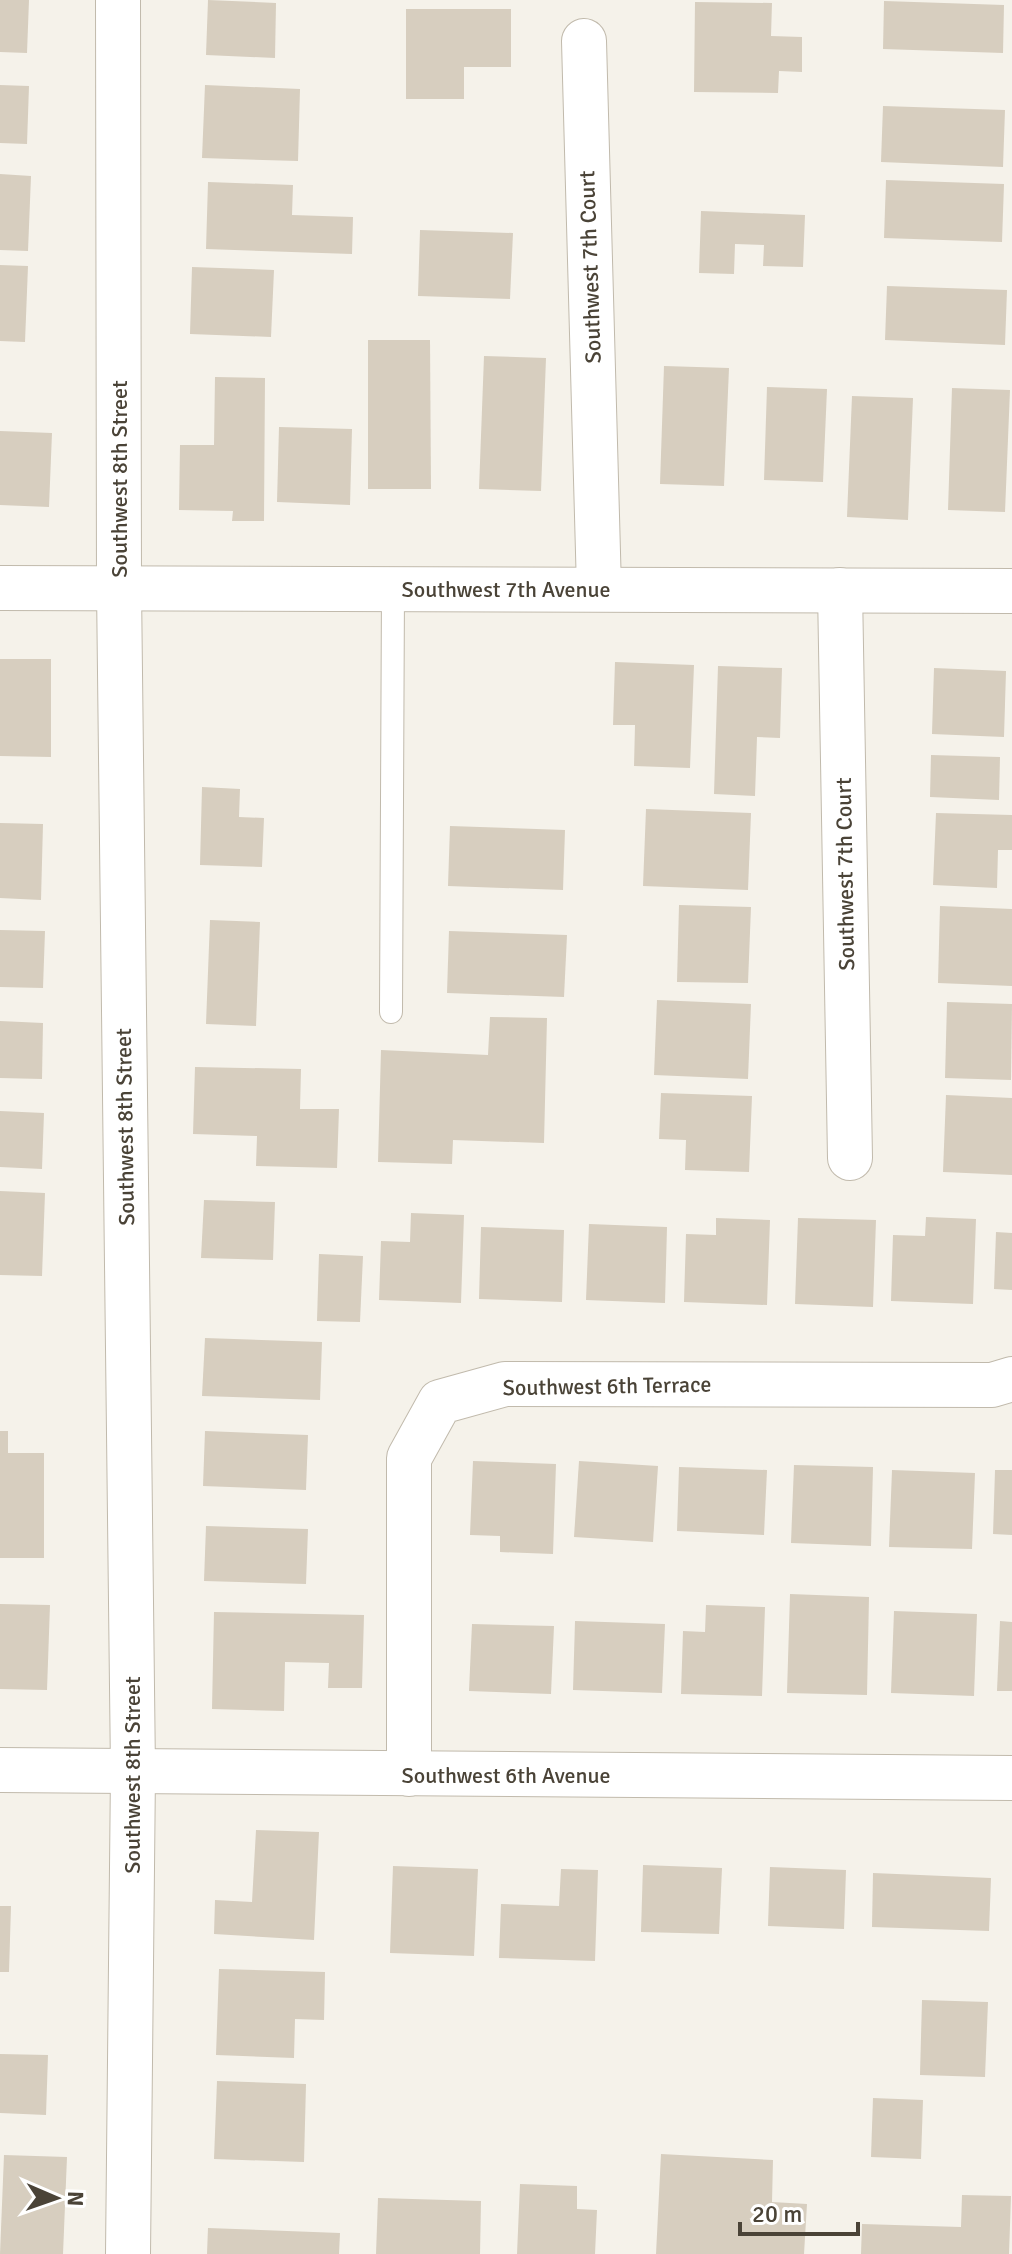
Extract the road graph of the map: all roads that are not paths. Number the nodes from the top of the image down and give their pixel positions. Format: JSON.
{"nodes":[{"id":1,"x":118,"y":0,"type":"edge"},
{"id":2,"x":584,"y":41,"type":"dead end"},
{"id":3,"x":0,"y":588,"type":"edge"},
{"id":4,"x":119,"y":588,"type":"junction"},
{"id":5,"x":393,"y":589,"type":"junction"},
{"id":6,"x":599,"y":589,"type":"junction"},
{"id":7,"x":840,"y":590,"type":"junction"},
{"id":8,"x":1012,"y":591,"type":"edge"},
{"id":9,"x":391,"y":1012,"type":"dead end"},
{"id":10,"x":850,"y":1158,"type":"dead end"},
{"id":11,"x":1012,"y":1379,"type":"edge"},
{"id":12,"x":0,"y":1770,"type":"edge"},
{"id":13,"x":133,"y":1771,"type":"junction"},
{"id":14,"x":409,"y":1774,"type":"junction"},
{"id":15,"x":1012,"y":1778,"type":"edge"},
{"id":16,"x":128,"y":2254,"type":"edge"}],
"edges":[{"from":1,"to":4,"type":"street","name":"Southwest 8th Street"},
{"from":2,"to":6,"type":"street","name":"Southwest 7th Court"},
{"from":3,"to":4,"type":"street","name":"Southwest 7th Avenue"},
{"from":4,"to":5,"type":"street","name":"Southwest 7th Avenue"},
{"from":4,"to":13,"type":"street","name":"Southwest 8th Street"},
{"from":5,"to":6,"type":"street","name":"Southwest 7th Avenue"},
{"from":5,"to":9,"type":"lane"},
{"from":6,"to":7,"type":"street","name":"Southwest 7th Avenue"},
{"from":7,"to":8,"type":"street","name":"Southwest 7th Avenue"},
{"from":7,"to":10,"type":"street","name":"Southwest 7th Court"},
{"from":11,"to":14,"type":"street","name":"Southwest 6th Terrace"},
{"from":12,"to":13,"type":"street","name":"Southwest 6th Avenue"},
{"from":13,"to":14,"type":"street","name":"Southwest 6th Avenue"},
{"from":13,"to":16,"type":"street","name":"Southwest 8th Street"},
{"from":14,"to":15,"type":"street","name":"Southwest 6th Avenue"}]}
